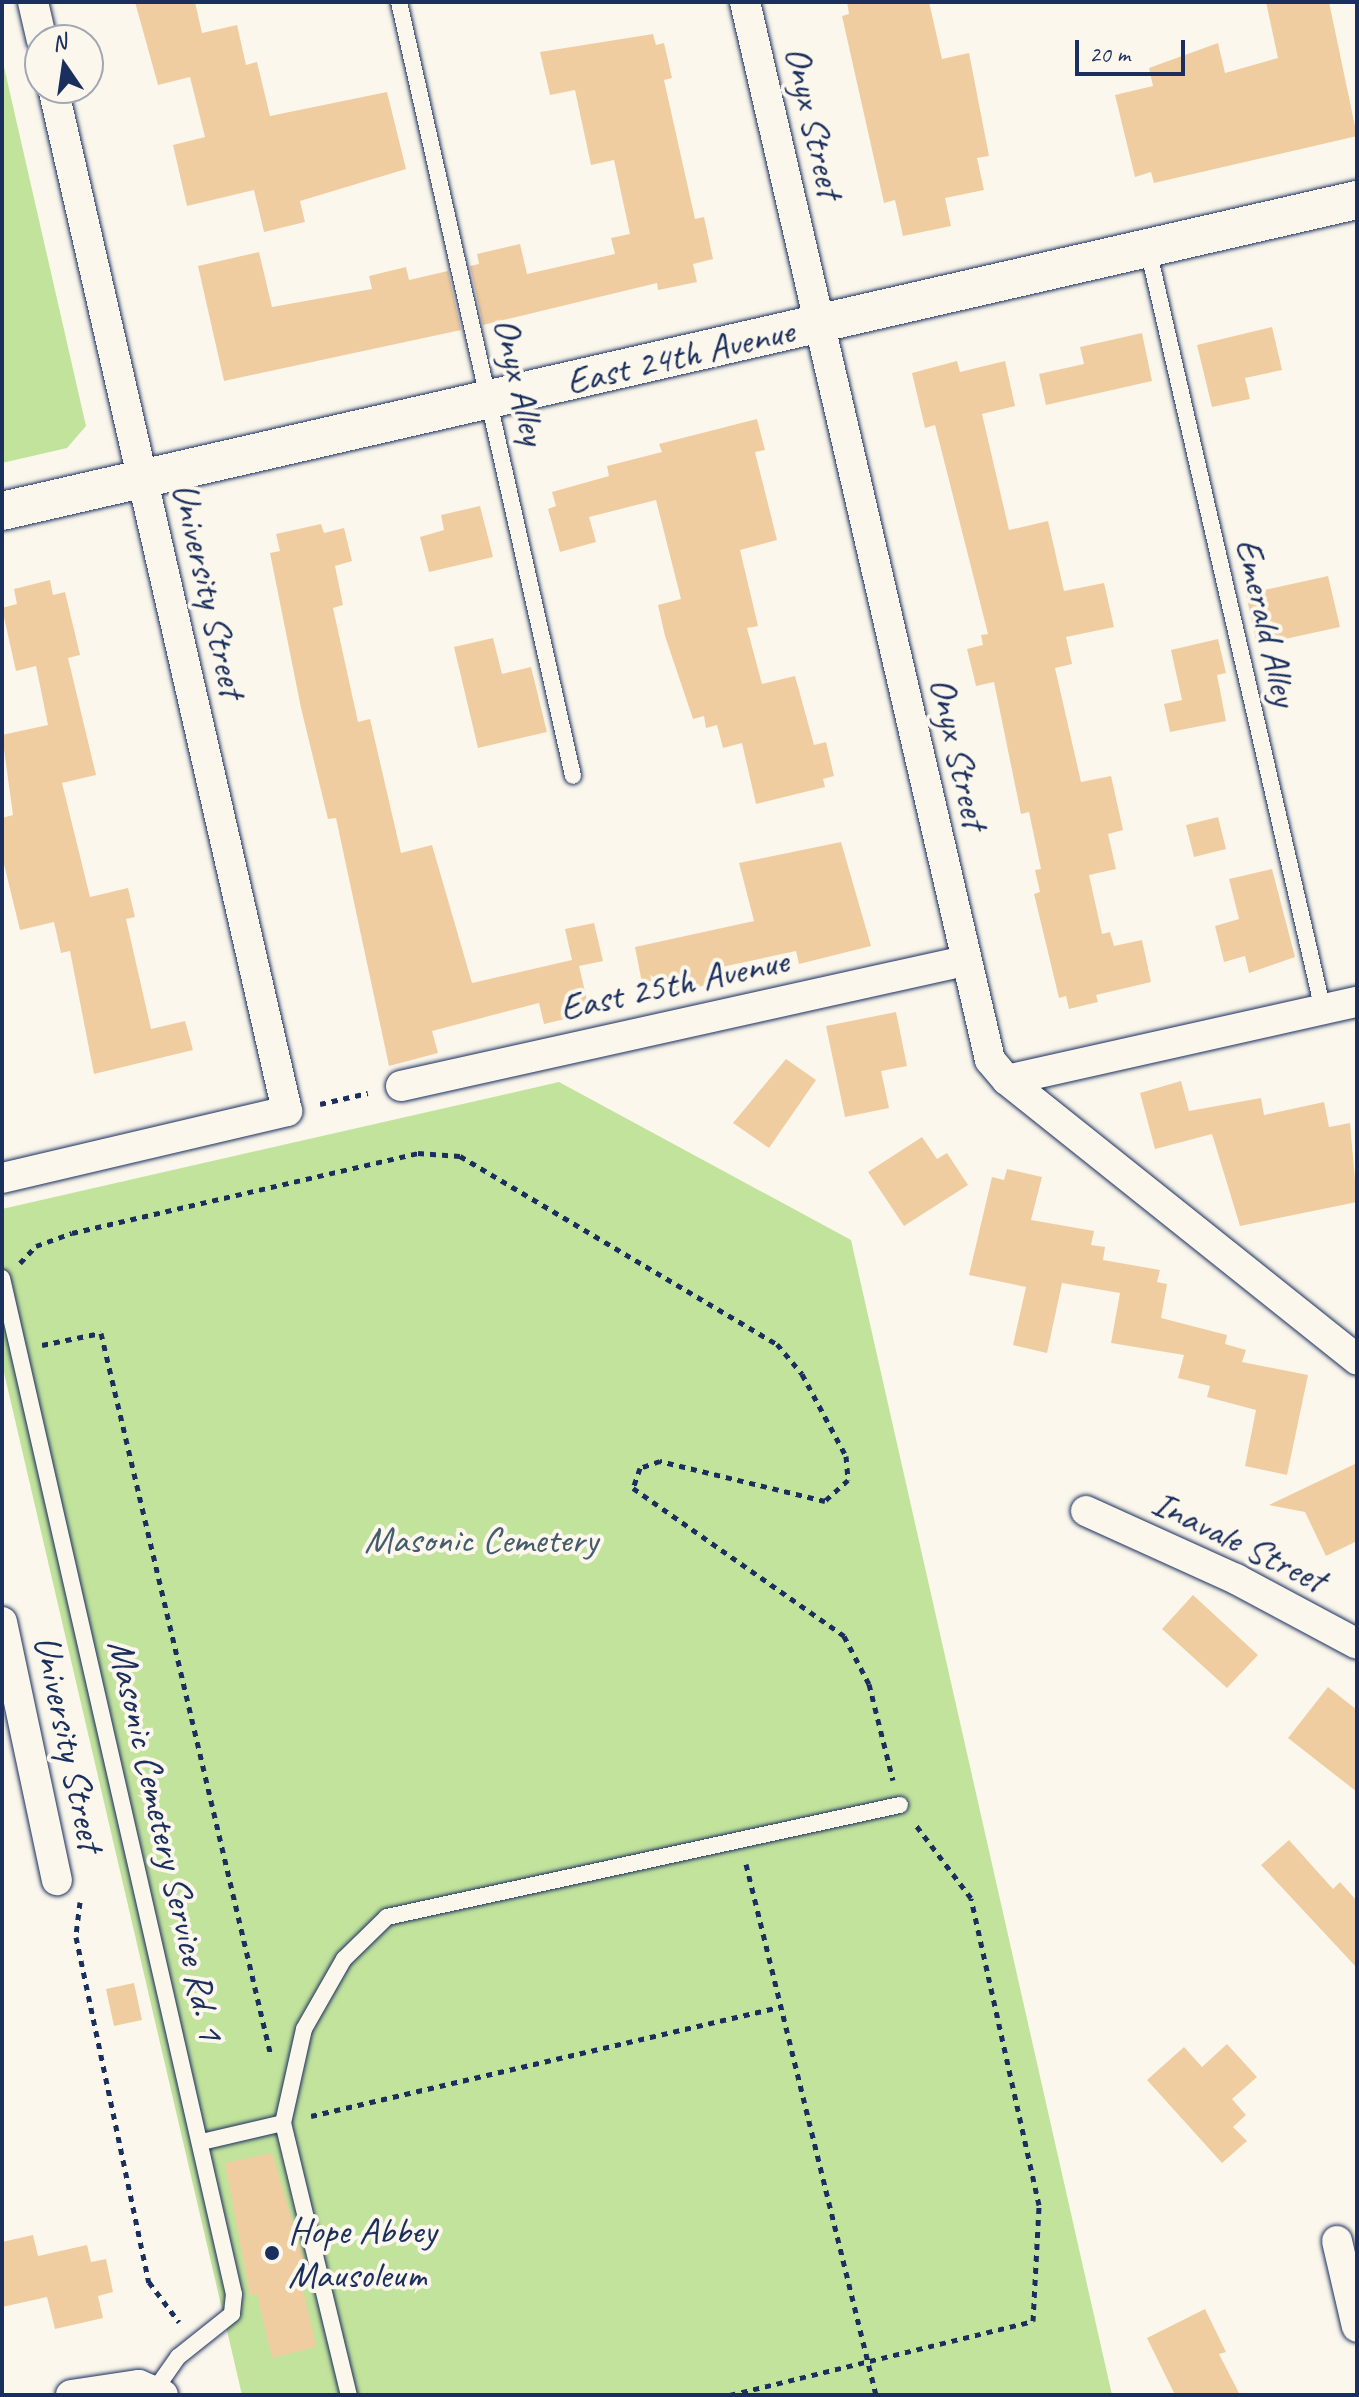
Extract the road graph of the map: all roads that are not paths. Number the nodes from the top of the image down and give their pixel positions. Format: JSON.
{"nodes":[{"id":1,"x":33,"y":2,"type":"edge"},
{"id":2,"x":399,"y":2,"type":"edge"},
{"id":3,"x":745,"y":2,"type":"edge"},
{"id":4,"x":38,"y":24,"type":"edge"},
{"id":5,"x":57,"y":104,"type":"edge"},
{"id":6,"x":1357,"y":200,"type":"edge"},
{"id":7,"x":1148,"y":249,"type":"junction"},
{"id":8,"x":819,"y":324,"type":"junction"},
{"id":9,"x":492,"y":399,"type":"junction"},
{"id":10,"x":142,"y":480,"type":"junction"},
{"id":11,"x":2,"y":511,"type":"edge"},
{"id":12,"x":573,"y":776,"type":"dead end"},
{"id":13,"x":965,"y":961,"type":"junction"},
{"id":14,"x":1357,"y":1002,"type":"edge"},
{"id":15,"x":1323,"y":1010,"type":"junction"},
{"id":16,"x":1007,"y":1080,"type":"junction"},
{"id":17,"x":401,"y":1086,"type":"road end"},
{"id":18,"x":2,"y":1178,"type":"edge"},
{"id":19,"x":4,"y":1278,"type":"edge"},
{"id":20,"x":1357,"y":1359,"type":"edge"},
{"id":21,"x":1086,"y":1511,"type":"dead end"},
{"id":22,"x":2,"y":1622,"type":"edge"},
{"id":23,"x":1357,"y":1644,"type":"edge"},
{"id":24,"x":900,"y":1805,"type":"road end"},
{"id":25,"x":55,"y":1870,"type":"road end"},
{"id":26,"x":283,"y":2123,"type":"junction"},
{"id":27,"x":202,"y":2142,"type":"junction"},
{"id":28,"x":1337,"y":2241,"type":"dead end"},
{"id":29,"x":1357,"y":2327,"type":"edge"},
{"id":30,"x":159,"y":2392,"type":"edge"},
{"id":31,"x":71,"y":2395,"type":"edge"},
{"id":32,"x":349,"y":2395,"type":"edge"}],
"edges":[{"from":1,"to":4,"type":"street"},
{"from":2,"to":9,"type":"lane","name":"Onyx Alley"},
{"from":3,"to":8,"type":"street","name":"Onyx Street"},
{"from":5,"to":10,"type":"street","name":"University Street"},
{"from":6,"to":7,"type":"street","name":"East 24th Avenue"},
{"from":7,"to":8,"type":"street","name":"East 24th Avenue"},
{"from":7,"to":15,"type":"lane","name":"Emerald Alley"},
{"from":8,"to":9,"type":"street","name":"East 24th Avenue"},
{"from":8,"to":13,"type":"street","name":"Onyx Street"},
{"from":9,"to":10,"type":"street","name":"East 24th Avenue"},
{"from":9,"to":12,"type":"lane","name":"Onyx Alley"},
{"from":10,"to":11,"type":"street","name":"East 24th Avenue"},
{"from":10,"to":18,"type":"street","name":"University Street"},
{"from":13,"to":16,"type":"street","name":"Onyx Street"},
{"from":13,"to":17,"type":"street","name":"East 25th Avenue"},
{"from":14,"to":15,"type":"street"},
{"from":15,"to":16,"type":"street"},
{"from":16,"to":20,"type":"street","name":"Onyx Street"},
{"from":19,"to":27,"type":"lane","name":"Masonic Cemetery Service Rd. 1"},
{"from":21,"to":23,"type":"street","name":"Inavale Street"},
{"from":22,"to":25,"type":"street","name":"University Street"},
{"from":24,"to":26,"type":"lane"},
{"from":26,"to":27,"type":"lane"},
{"from":26,"to":32,"type":"lane"},
{"from":27,"to":30,"type":"lane","name":"Masonic Cemetery Service Rd. 1"},
{"from":28,"to":29,"type":"street"},
{"from":30,"to":31,"type":"street"}]}
